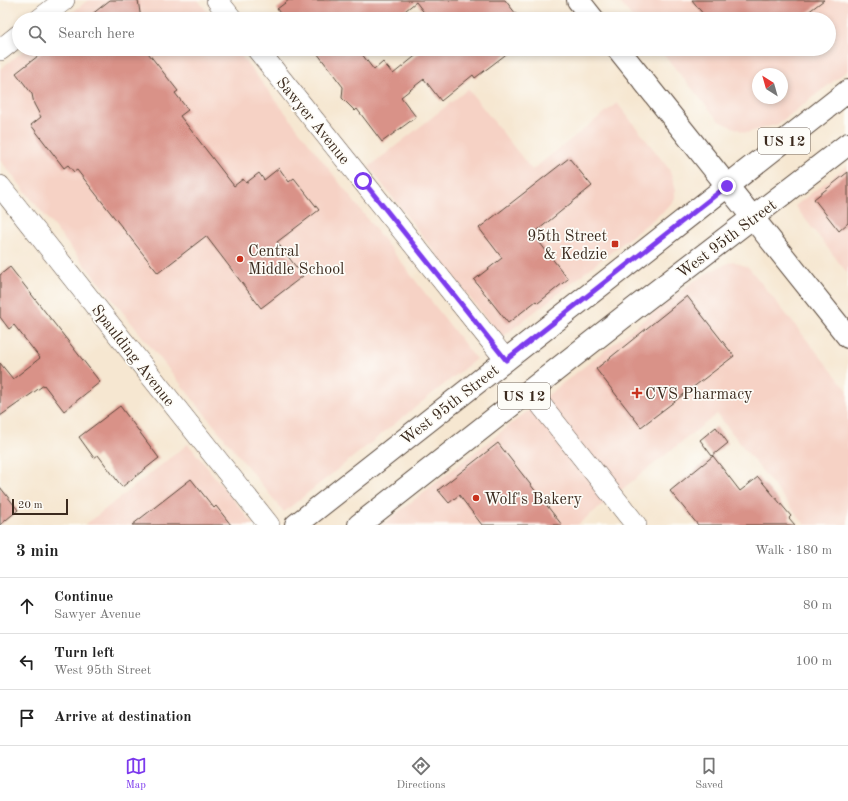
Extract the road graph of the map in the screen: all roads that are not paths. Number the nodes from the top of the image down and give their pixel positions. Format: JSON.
{"nodes":[{"id":1,"x":64,"y":0,"type":"edge"},
{"id":2,"x":217,"y":0,"type":"edge"},
{"id":3,"x":578,"y":0,"type":"edge"},
{"id":4,"x":49,"y":12,"type":"edge"},
{"id":5,"x":226,"y":12,"type":"edge"},
{"id":6,"x":587,"y":12,"type":"edge"},
{"id":7,"x":12,"y":41,"type":"edge"},
{"id":8,"x":0,"y":50,"type":"edge"},
{"id":9,"x":262,"y":56,"type":"edge"},
{"id":10,"x":624,"y":56,"type":"edge"},
{"id":11,"x":848,"y":91,"type":"edge"},
{"id":12,"x":848,"y":144,"type":"edge"},
{"id":13,"x":0,"y":186,"type":"edge"},
{"id":14,"x":727,"y":186,"type":"junction"},
{"id":15,"x":753,"y":218,"type":"junction"},
{"id":16,"x":848,"y":337,"type":"edge"},
{"id":17,"x":506,"y":360,"type":"junction"},
{"id":18,"x":530,"y":391,"type":"junction"},
{"id":19,"x":269,"y":525,"type":"edge"},
{"id":20,"x":296,"y":525,"type":"edge"},
{"id":21,"x":360,"y":525,"type":"edge"},
{"id":22,"x":636,"y":525,"type":"edge"}],
"edges":[{"from":1,"to":4,"type":"street"},
{"from":2,"to":5,"type":"street"},
{"from":3,"to":6,"type":"main road"},
{"from":7,"to":8,"type":"street"},
{"from":9,"to":17,"type":"street","name":"Sawyer Avenue"},
{"from":10,"to":14,"type":"main road"},
{"from":11,"to":14,"type":"main road","name":"West 95th Street","number":"US 12"},
{"from":12,"to":15,"type":"main road","name":"West 95th Street","number":"US 12"},
{"from":13,"to":19,"type":"street","name":"Spaulding Avenue"},
{"from":14,"to":15,"type":"main road"},
{"from":14,"to":17,"type":"main road","name":"West 95th Street","number":"US 12"},
{"from":15,"to":16,"type":"main road"},
{"from":15,"to":18,"type":"main road","name":"West 95th Street","number":"US 12"},
{"from":17,"to":20,"type":"main road","name":"West 95th Street","number":"US 12"},
{"from":18,"to":21,"type":"main road","name":"West 95th Street","number":"US 12"},
{"from":18,"to":22,"type":"street"}]}
